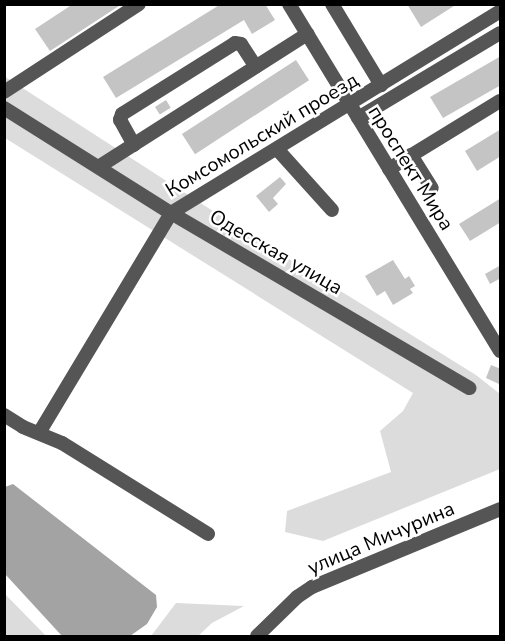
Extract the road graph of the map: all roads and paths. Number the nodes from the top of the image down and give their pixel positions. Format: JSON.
{"nodes":[{"id":1,"x":139,"y":4,"type":"edge"},
{"id":2,"x":289,"y":4,"type":"edge"},
{"id":3,"x":332,"y":4,"type":"edge"},
{"id":4,"x":501,"y":11,"type":"edge"},
{"id":5,"x":501,"y":33,"type":"edge"},
{"id":6,"x":307,"y":34,"type":"junction"},
{"id":7,"x":256,"y":67,"type":"junction"},
{"id":8,"x":381,"y":85,"type":"junction"},
{"id":9,"x":4,"y":92,"type":"edge"},
{"id":10,"x":501,"y":101,"type":"edge"},
{"id":11,"x":349,"y":105,"type":"junction"},
{"id":12,"x":4,"y":108,"type":"edge"},
{"id":13,"x":358,"y":118,"type":"junction"},
{"id":14,"x":134,"y":145,"type":"junction"},
{"id":15,"x":277,"y":149,"type":"junction"},
{"id":16,"x":411,"y":155,"type":"junction"},
{"id":17,"x":100,"y":166,"type":"junction"},
{"id":18,"x":389,"y":169,"type":"junction"},
{"id":19,"x":432,"y":188,"type":"dead end"},
{"id":20,"x":332,"y":210,"type":"dead end"},
{"id":21,"x":171,"y":213,"type":"junction"},
{"id":22,"x":501,"y":351,"type":"edge"},
{"id":23,"x":469,"y":388,"type":"dead end"},
{"id":24,"x":4,"y":415,"type":"edge"},
{"id":25,"x":39,"y":434,"type":"junction"},
{"id":26,"x":501,"y":509,"type":"edge"},
{"id":27,"x":208,"y":534,"type":"dead end"},
{"id":28,"x":257,"y":636,"type":"edge"}],
"edges":[{"from":1,"to":9,"type":"street"},
{"from":2,"to":6,"type":"street","name":"проспект Мира"},
{"from":3,"to":8,"type":"street","name":"проспект Мира"},
{"from":4,"to":8,"type":"street","name":"Комсомольский проезд"},
{"from":5,"to":13,"type":"street"},
{"from":6,"to":7,"type":"street"},
{"from":6,"to":11,"type":"street","name":"проспект Мира"},
{"from":7,"to":14,"type":"street"},
{"from":7,"to":14,"type":"street"},
{"from":8,"to":11,"type":"street","name":"Комсомольский проезд"},
{"from":10,"to":16,"type":"street"},
{"from":11,"to":13,"type":"street","name":"проспект Мира"},
{"from":11,"to":15,"type":"street","name":"Комсомольский проезд"},
{"from":12,"to":17,"type":"street","name":"Одесская улица"},
{"from":13,"to":18,"type":"street","name":"проспект Мира"},
{"from":14,"to":17,"type":"street"},
{"from":15,"to":20,"type":"street"},
{"from":15,"to":21,"type":"street","name":"Комсомольский проезд"},
{"from":16,"to":18,"type":"street"},
{"from":16,"to":19,"type":"street"},
{"from":17,"to":21,"type":"street","name":"Одесская улица"},
{"from":18,"to":22,"type":"street","name":"проспект Мира"},
{"from":21,"to":23,"type":"street","name":"Одесская улица"},
{"from":21,"to":25,"type":"street","name":"Комсомольский проезд"},
{"from":24,"to":25,"type":"street"},
{"from":25,"to":27,"type":"street"},
{"from":26,"to":28,"type":"street","name":"улица Мичурина"}]}
